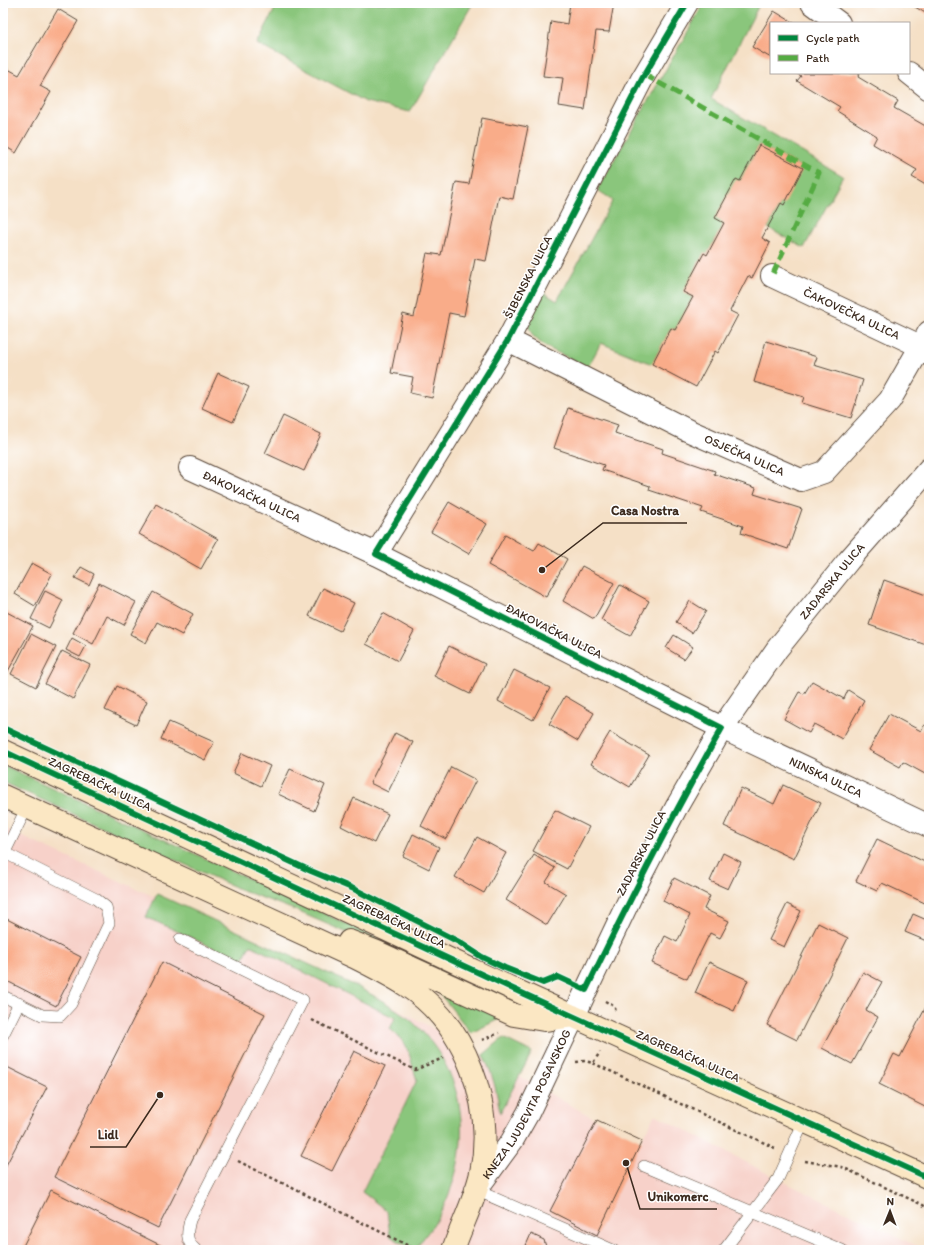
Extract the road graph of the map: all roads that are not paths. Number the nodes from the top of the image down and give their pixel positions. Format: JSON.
{"nodes":[{"id":1,"x":687,"y":3,"type":"edge"},
{"id":2,"x":812,"y":3,"type":"edge"},
{"id":3,"x":838,"y":22,"type":"edge"},
{"id":4,"x":910,"y":74,"type":"edge"},
{"id":5,"x":929,"y":89,"type":"edge"},
{"id":6,"x":772,"y":276,"type":"dead end"},
{"id":7,"x":508,"y":340,"type":"junction"},
{"id":8,"x":926,"y":344,"type":"edge"},
{"id":9,"x":190,"y":468,"type":"dead end"},
{"id":10,"x":929,"y":469,"type":"edge"},
{"id":11,"x":376,"y":554,"type":"junction"},
{"id":12,"x":722,"y":728,"type":"junction"},
{"id":13,"x":3,"y":751,"type":"edge"},
{"id":14,"x":3,"y":796,"type":"edge"},
{"id":15,"x":27,"y":807,"type":"junction"},
{"id":16,"x":929,"y":826,"type":"edge"},
{"id":17,"x":4,"y":855,"type":"edge"},
{"id":18,"x":275,"y":920,"type":"junction"},
{"id":19,"x":180,"y":939,"type":"dead end"},
{"id":20,"x":3,"y":996,"type":"edge"},
{"id":21,"x":19,"y":1003,"type":"junction"},
{"id":22,"x":574,"y":1016,"type":"junction"},
{"id":23,"x":3,"y":1035,"type":"edge"},
{"id":24,"x":804,"y":1121,"type":"junction"},
{"id":25,"x":644,"y":1166,"type":"dead end"},
{"id":26,"x":929,"y":1178,"type":"edge"},
{"id":27,"x":476,"y":1190,"type":"junction"},
{"id":28,"x":753,"y":1212,"type":"junction"},
{"id":29,"x":196,"y":1250,"type":"edge"},
{"id":30,"x":454,"y":1250,"type":"edge"},
{"id":31,"x":613,"y":1250,"type":"edge"},
{"id":32,"x":724,"y":1250,"type":"edge"},
{"id":33,"x":842,"y":1250,"type":"edge"}],
"edges":[{"from":1,"to":7,"type":"street","name":"ŠIBENSKA ULICA"},
{"from":2,"to":3,"type":"street"},
{"from":4,"to":5,"type":"street"},
{"from":6,"to":8,"type":"street","name":"ČAKOVEČKA ULICA"},
{"from":7,"to":8,"type":"street","name":"OSJEČKA ULICA"},
{"from":7,"to":11,"type":"street","name":"ŠIBENSKA ULICA"},
{"from":9,"to":11,"type":"street","name":"ĐAKOVAČKA ULICA"},
{"from":10,"to":12,"type":"street","name":"ZADARSKA ULICA"},
{"from":11,"to":12,"type":"street","name":"ĐAKOVAČKA ULICA"},
{"from":12,"to":16,"type":"street","name":"NINSKA ULICA"},
{"from":12,"to":22,"type":"street","name":"ZADARSKA ULICA"},
{"from":13,"to":22,"type":"main road","name":"ZAGREBAČKA ULICA"},
{"from":14,"to":15,"type":"main road"},
{"from":15,"to":17,"type":"lane"},
{"from":15,"to":18,"type":"main road"},
{"from":17,"to":21,"type":"lane"},
{"from":18,"to":22,"type":"main road"},
{"from":18,"to":27,"type":"main road"},
{"from":19,"to":29,"type":"lane"},
{"from":20,"to":21,"type":"lane"},
{"from":21,"to":23,"type":"lane"},
{"from":22,"to":24,"type":"main road","name":"ZAGREBAČKA ULICA"},
{"from":22,"to":27,"type":"street","name":"KNEZA LJUDEVITA POSAVSKOG"},
{"from":24,"to":26,"type":"main road","name":"ZAGREBAČKA ULICA"},
{"from":24,"to":28,"type":"lane"},
{"from":25,"to":28,"type":"lane"},
{"from":27,"to":30,"type":"main road"},
{"from":27,"to":31,"type":"lane"},
{"from":28,"to":32,"type":"lane"},
{"from":28,"to":33,"type":"lane"}]}
